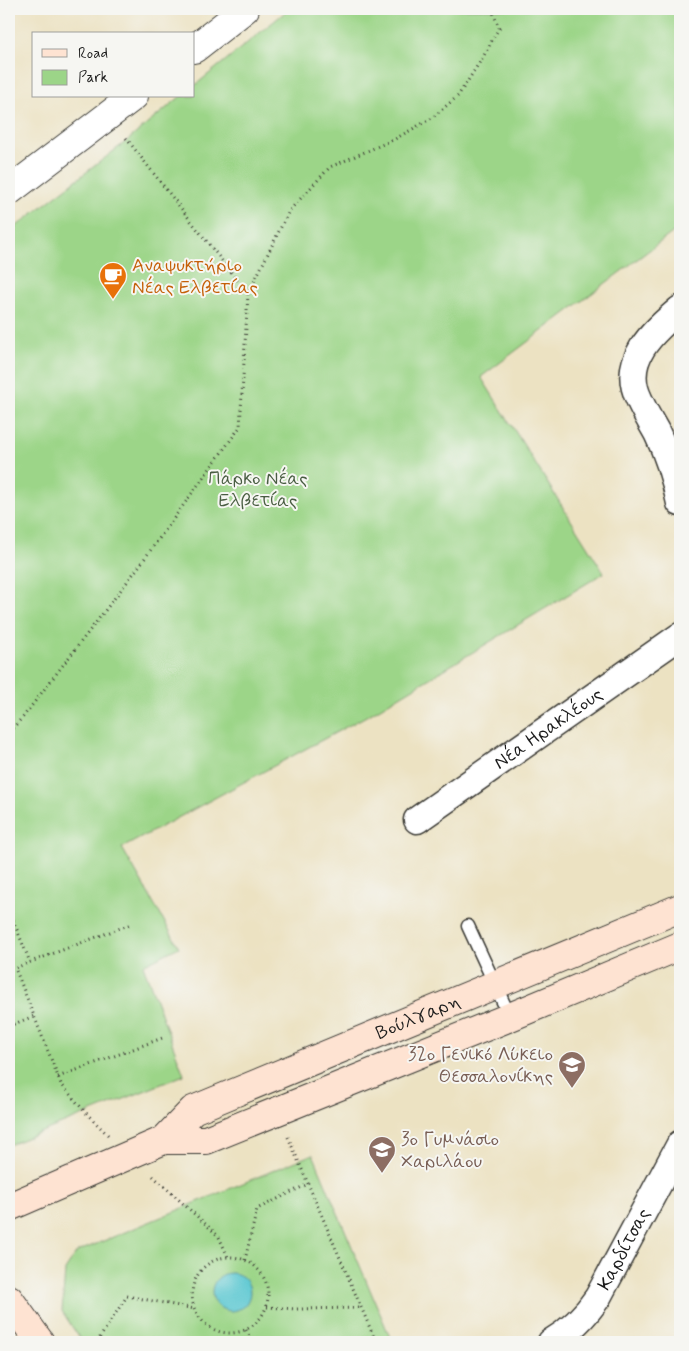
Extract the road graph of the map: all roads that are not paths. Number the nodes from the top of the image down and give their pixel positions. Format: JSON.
{"nodes":[{"id":1,"x":233,"y":13,"type":"edge"},
{"id":2,"x":195,"y":48,"type":"edge"},
{"id":3,"x":131,"y":98,"type":"edge"},
{"id":4,"x":9,"y":191,"type":"edge"},
{"id":5,"x":680,"y":309,"type":"edge"},
{"id":6,"x":680,"y":503,"type":"edge"},
{"id":7,"x":680,"y":636,"type":"edge"},
{"id":8,"x":417,"y":820,"type":"dead end"},
{"id":9,"x":680,"y":908,"type":"edge"},
{"id":10,"x":468,"y":926,"type":"dead end"},
{"id":11,"x":680,"y":946,"type":"edge"},
{"id":12,"x":496,"y":986,"type":"junction"},
{"id":13,"x":510,"y":1017,"type":"junction"},
{"id":14,"x":164,"y":1140,"type":"junction"},
{"id":15,"x":680,"y":1144,"type":"edge"},
{"id":16,"x":9,"y":1207,"type":"edge"},
{"id":17,"x":11,"y":1306,"type":"edge"},
{"id":18,"x":579,"y":1335,"type":"edge"},
{"id":19,"x":40,"y":1342,"type":"edge"},
{"id":20,"x":551,"y":1342,"type":"edge"}],
"edges":[{"from":1,"to":2,"type":"street"},
{"from":3,"to":4,"type":"street"},
{"from":5,"to":6,"type":"street"},
{"from":7,"to":8,"type":"street","name":"Νέα Ηρακλέους"},
{"from":9,"to":12,"type":"main road","name":"Βούλγαρη"},
{"from":10,"to":12,"type":"lane"},
{"from":11,"to":13,"type":"main road","name":"Βούλγαρη"},
{"from":12,"to":13,"type":"lane"},
{"from":12,"to":14,"type":"main road","name":"Βούλγαρη"},
{"from":13,"to":14,"type":"main road","name":"Βούλγαρη"},
{"from":14,"to":16,"type":"main road","name":"Βούλγαρη"},
{"from":15,"to":18,"type":"street","name":"Καρδίτσας"},
{"from":17,"to":19,"type":"main road"},
{"from":18,"to":20,"type":"street","name":"Καρδίτσας"}]}
